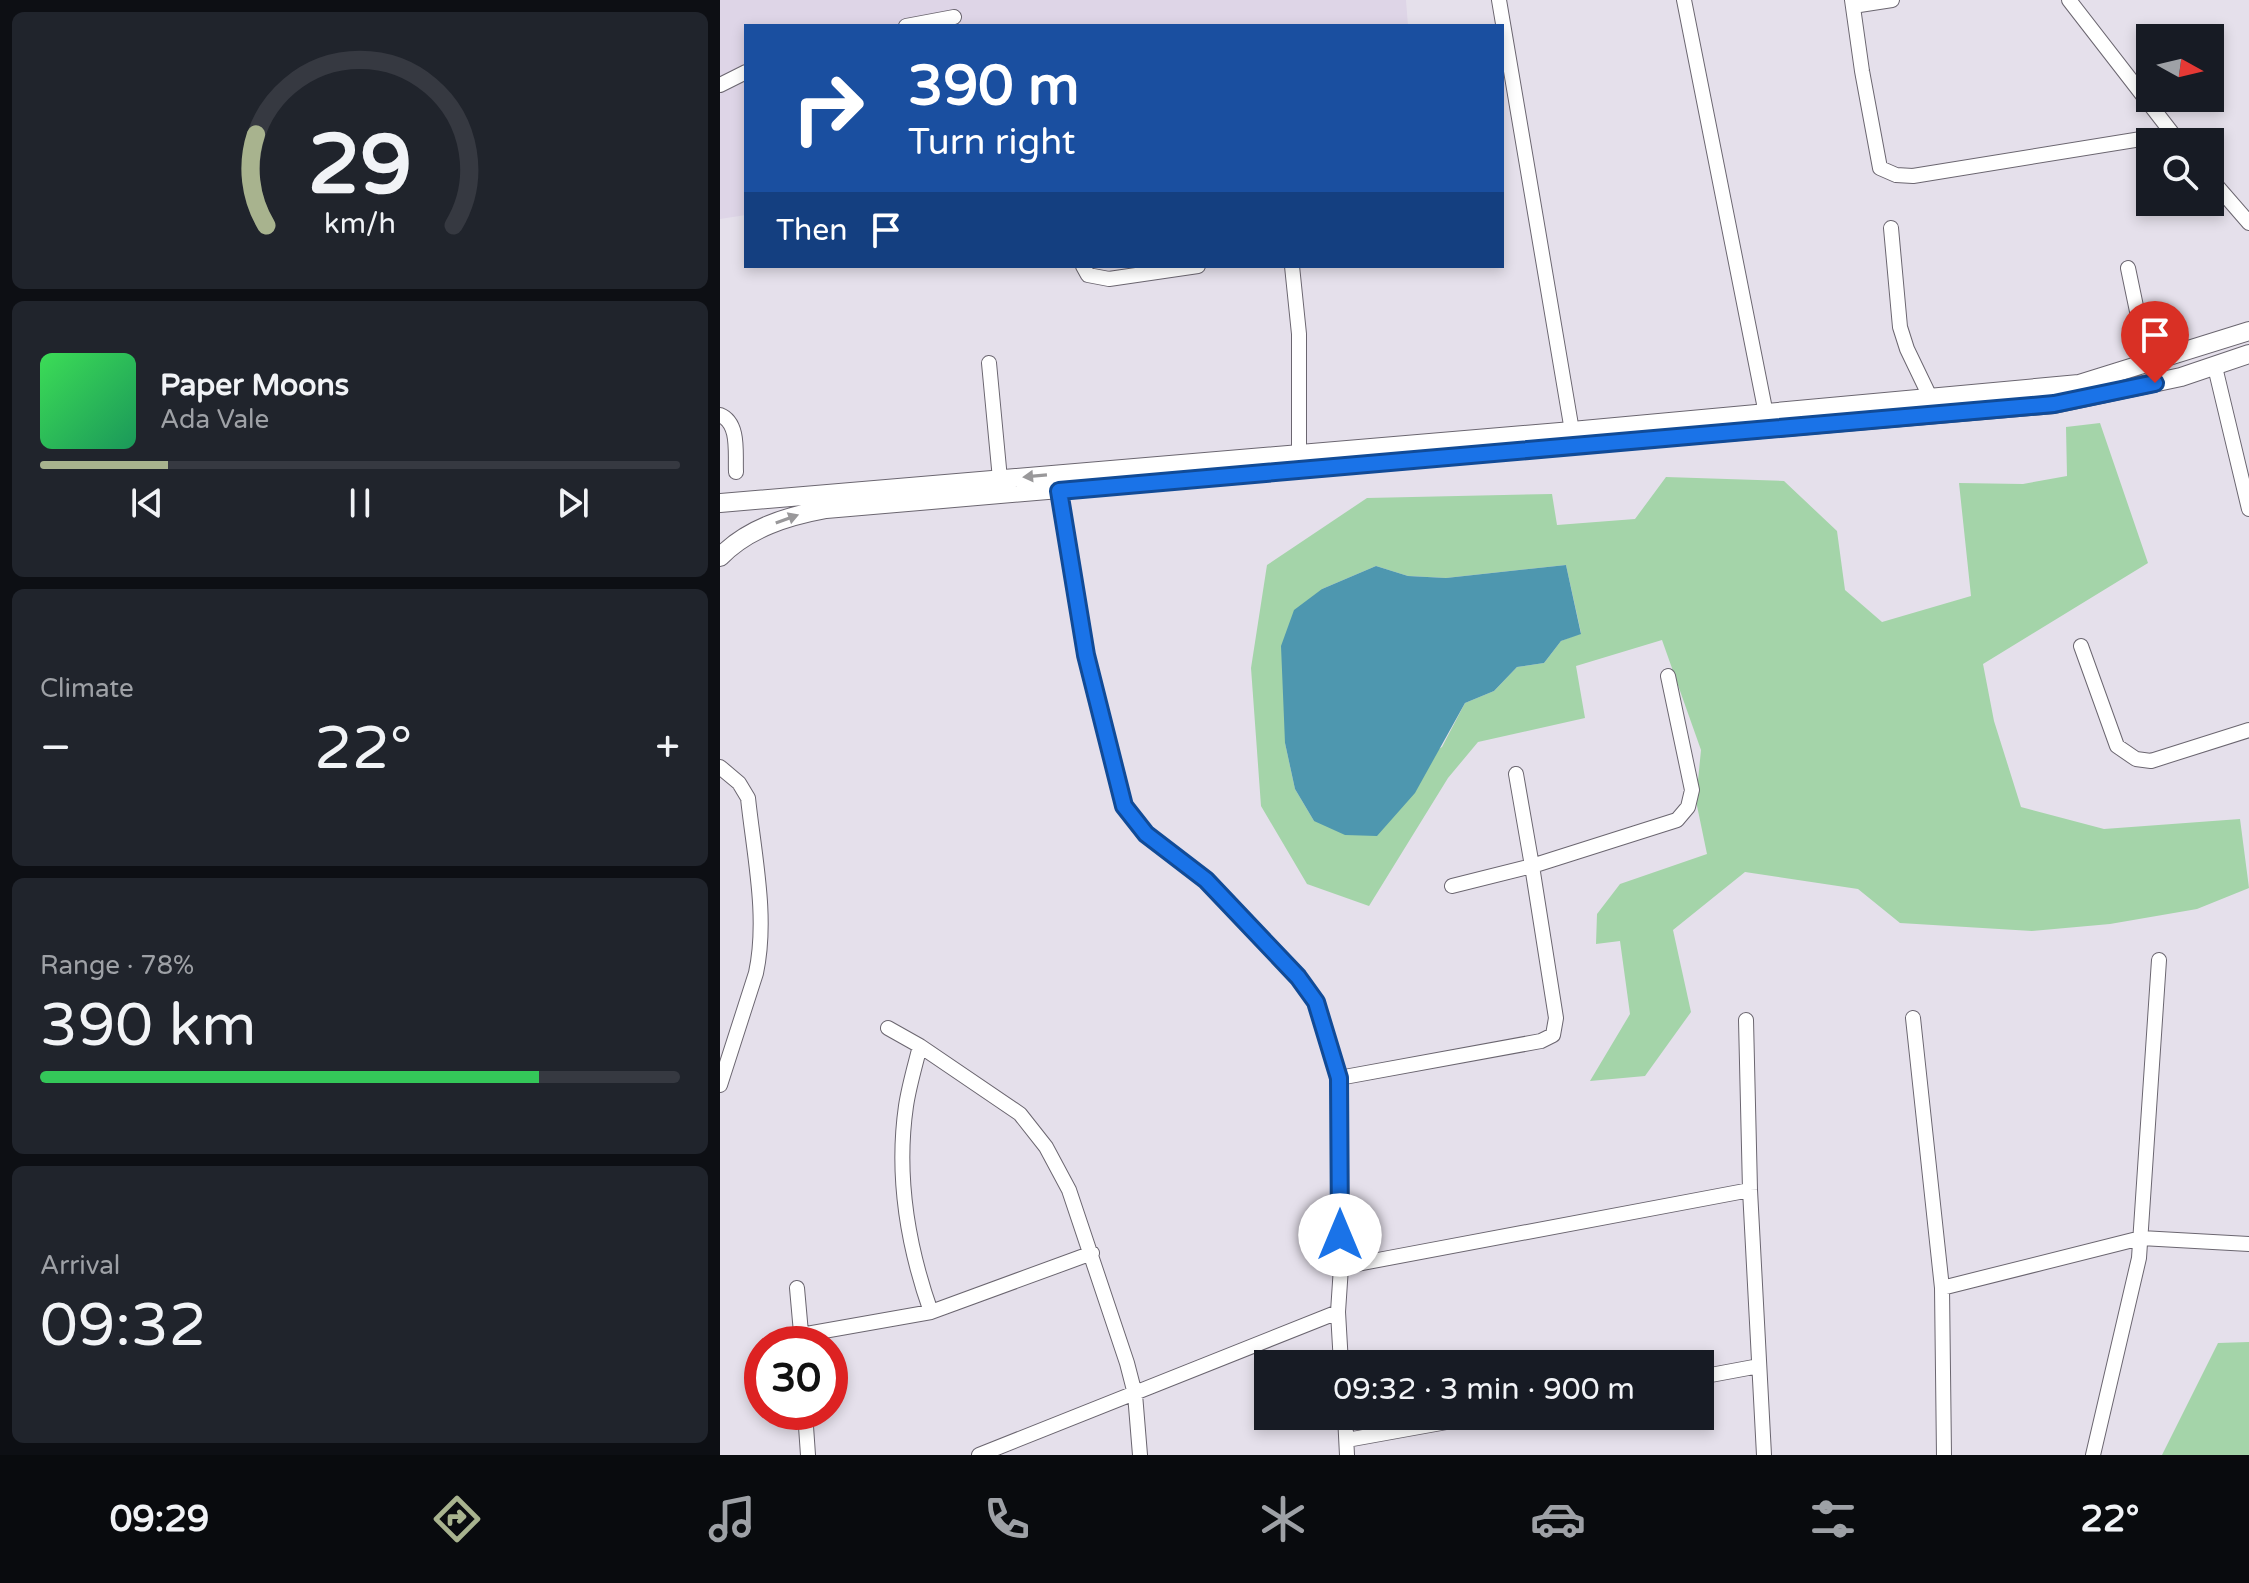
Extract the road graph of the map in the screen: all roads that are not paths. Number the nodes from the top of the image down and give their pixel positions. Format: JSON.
{"nodes":[{"id":1,"x":1499,"y":0,"type":"edge"},
{"id":2,"x":1684,"y":0,"type":"edge"},
{"id":3,"x":1892,"y":0,"type":"edge"},
{"id":4,"x":2069,"y":0,"type":"edge"},
{"id":5,"x":1852,"y":3,"type":"edge"},
{"id":6,"x":954,"y":17,"type":"dead end"},
{"id":7,"x":917,"y":24,"type":"edge"},
{"id":8,"x":1503,"y":24,"type":"edge"},
{"id":9,"x":1504,"y":30,"type":"edge"},
{"id":10,"x":744,"y":73,"type":"edge"},
{"id":11,"x":720,"y":85,"type":"edge"},
{"id":12,"x":2168,"y":128,"type":"edge"},
{"id":13,"x":2136,"y":144,"type":"edge"},
{"id":14,"x":2224,"y":194,"type":"edge"},
{"id":15,"x":2249,"y":223,"type":"edge"},
{"id":16,"x":1891,"y":228,"type":"dead end"},
{"id":17,"x":1085,"y":268,"type":"edge"},
{"id":18,"x":1184,"y":268,"type":"edge"},
{"id":19,"x":1292,"y":268,"type":"edge"},
{"id":20,"x":2128,"y":268,"type":"dead end"},
{"id":21,"x":2249,"y":331,"type":"edge"},
{"id":22,"x":2249,"y":354,"type":"edge"},
{"id":23,"x":989,"y":363,"type":"dead end"},
{"id":24,"x":2148,"y":364,"type":"junction"},
{"id":25,"x":2215,"y":367,"type":"junction"},
{"id":26,"x":1931,"y":399,"type":"junction"},
{"id":27,"x":1766,"y":414,"type":"junction"},
{"id":28,"x":720,"y":415,"type":"edge"},
{"id":29,"x":1572,"y":431,"type":"junction"},
{"id":30,"x":1299,"y":454,"type":"junction"},
{"id":31,"x":736,"y":472,"type":"dead end"},
{"id":32,"x":1000,"y":479,"type":"junction"},
{"id":33,"x":1059,"y":491,"type":"junction"},
{"id":34,"x":720,"y":503,"type":"edge"},
{"id":35,"x":2249,"y":509,"type":"edge"},
{"id":36,"x":720,"y":557,"type":"edge"},
{"id":37,"x":2081,"y":646,"type":"dead end"},
{"id":38,"x":1668,"y":676,"type":"dead end"},
{"id":39,"x":2249,"y":730,"type":"edge"},
{"id":40,"x":720,"y":767,"type":"edge"},
{"id":41,"x":1516,"y":774,"type":"dead end"},
{"id":42,"x":1532,"y":866,"type":"junction"},
{"id":43,"x":1452,"y":886,"type":"dead end"},
{"id":44,"x":2159,"y":960,"type":"dead end"},
{"id":45,"x":1913,"y":1018,"type":"dead end"},
{"id":46,"x":1746,"y":1020,"type":"dead end"},
{"id":47,"x":888,"y":1028,"type":"dead end"},
{"id":48,"x":920,"y":1046,"type":"junction"},
{"id":49,"x":1339,"y":1078,"type":"junction"},
{"id":50,"x":720,"y":1085,"type":"edge"},
{"id":51,"x":1750,"y":1190,"type":"junction"},
{"id":52,"x":2141,"y":1238,"type":"junction"},
{"id":53,"x":2249,"y":1244,"type":"edge"},
{"id":54,"x":1092,"y":1253,"type":"junction"},
{"id":55,"x":1341,"y":1267,"type":"junction"},
{"id":56,"x":797,"y":1288,"type":"dead end"},
{"id":57,"x":1942,"y":1288,"type":"junction"},
{"id":58,"x":931,"y":1312,"type":"junction"},
{"id":59,"x":1338,"y":1312,"type":"junction"},
{"id":60,"x":800,"y":1326,"type":"edge"},
{"id":61,"x":848,"y":1330,"type":"edge"},
{"id":62,"x":1340,"y":1350,"type":"edge"},
{"id":63,"x":1759,"y":1366,"type":"junction"},
{"id":64,"x":1714,"y":1374,"type":"edge"},
{"id":65,"x":1135,"y":1394,"type":"junction"},
{"id":66,"x":806,"y":1430,"type":"edge"},
{"id":67,"x":1420,"y":1430,"type":"edge"},
{"id":68,"x":1347,"y":1447,"type":"edge"},
{"id":69,"x":808,"y":1455,"type":"edge"},
{"id":70,"x":979,"y":1455,"type":"edge"},
{"id":71,"x":1140,"y":1455,"type":"edge"},
{"id":72,"x":1764,"y":1455,"type":"edge"},
{"id":73,"x":1944,"y":1455,"type":"edge"},
{"id":74,"x":2093,"y":1455,"type":"edge"}],
"edges":[{"from":1,"to":8,"type":"street"},
{"from":2,"to":27,"type":"street"},
{"from":3,"to":5,"type":"street"},
{"from":4,"to":12,"type":"street"},
{"from":5,"to":13,"type":"street"},
{"from":6,"to":7,"type":"street"},
{"from":9,"to":29,"type":"street"},
{"from":10,"to":11,"type":"street"},
{"from":14,"to":15,"type":"street"},
{"from":16,"to":26,"type":"street"},
{"from":17,"to":18,"type":"street"},
{"from":19,"to":30,"type":"street"},
{"from":20,"to":24,"type":"street"},
{"from":21,"to":24,"type":"main road"},
{"from":22,"to":25,"type":"main road"},
{"from":23,"to":32,"type":"street"},
{"from":24,"to":26,"type":"main road"},
{"from":25,"to":33,"type":"main road"},
{"from":25,"to":35,"type":"street"},
{"from":26,"to":27,"type":"main road"},
{"from":27,"to":29,"type":"main road"},
{"from":28,"to":31,"type":"street"},
{"from":29,"to":30,"type":"main road"},
{"from":30,"to":32,"type":"main road","one_way":true},
{"from":32,"to":34,"type":"main road"},
{"from":36,"to":33,"type":"main road","one_way":true},
{"from":33,"to":49,"type":"street"},
{"from":37,"to":39,"type":"street"},
{"from":38,"to":42,"type":"street"},
{"from":40,"to":50,"type":"street"},
{"from":41,"to":42,"type":"street"},
{"from":42,"to":43,"type":"street"},
{"from":42,"to":49,"type":"street"},
{"from":44,"to":52,"type":"street"},
{"from":45,"to":57,"type":"street"},
{"from":46,"to":51,"type":"street"},
{"from":47,"to":48,"type":"street"},
{"from":48,"to":54,"type":"street"},
{"from":48,"to":58,"type":"street"},
{"from":49,"to":55,"type":"street"},
{"from":51,"to":55,"type":"street"},
{"from":51,"to":63,"type":"street"},
{"from":52,"to":53,"type":"street"},
{"from":52,"to":57,"type":"street"},
{"from":52,"to":74,"type":"street"},
{"from":54,"to":58,"type":"street"},
{"from":54,"to":65,"type":"street"},
{"from":55,"to":59,"type":"street"},
{"from":56,"to":60,"type":"street"},
{"from":57,"to":73,"type":"street"},
{"from":58,"to":61,"type":"street"},
{"from":59,"to":62,"type":"street"},
{"from":59,"to":65,"type":"street"},
{"from":63,"to":64,"type":"street"},
{"from":63,"to":72,"type":"street"},
{"from":65,"to":70,"type":"street"},
{"from":65,"to":71,"type":"street"},
{"from":66,"to":69,"type":"street"},
{"from":67,"to":68,"type":"street"}]}
